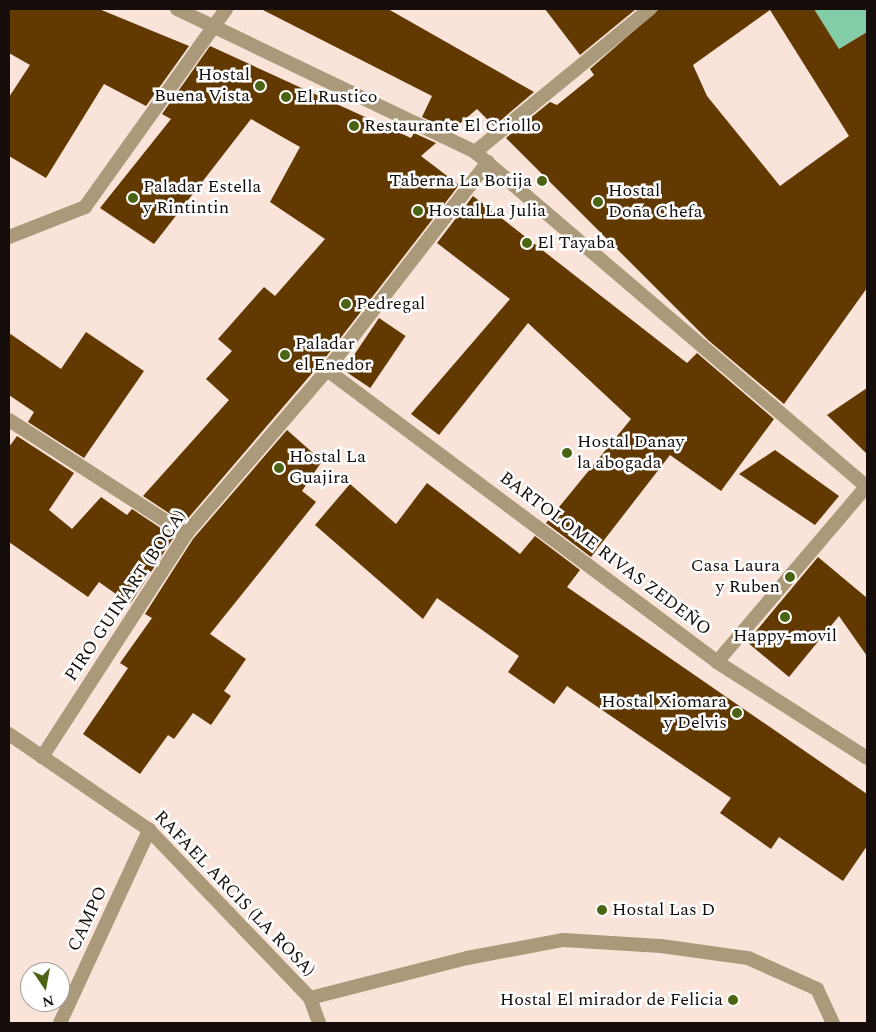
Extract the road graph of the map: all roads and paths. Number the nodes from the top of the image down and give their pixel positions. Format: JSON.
{"nodes":[{"id":1,"x":177,"y":9,"type":"edge"},
{"id":2,"x":226,"y":9,"type":"edge"},
{"id":3,"x":650,"y":9,"type":"edge"},
{"id":4,"x":216,"y":25,"type":"junction"},
{"id":5,"x":475,"y":152,"type":"junction"},
{"id":6,"x":488,"y":162,"type":"junction"},
{"id":7,"x":9,"y":237,"type":"edge"},
{"id":8,"x":327,"y":370,"type":"junction"},
{"id":9,"x":9,"y":420,"type":"edge"},
{"id":10,"x":867,"y":486,"type":"edge"},
{"id":11,"x":186,"y":534,"type":"junction"},
{"id":12,"x":716,"y":662,"type":"junction"},
{"id":13,"x":9,"y":734,"type":"edge"},
{"id":14,"x":42,"y":757,"type":"junction"},
{"id":15,"x":867,"y":758,"type":"edge"},
{"id":16,"x":150,"y":830,"type":"junction"},
{"id":17,"x":310,"y":998,"type":"junction"},
{"id":18,"x":60,"y":1023,"type":"edge"},
{"id":19,"x":319,"y":1023,"type":"edge"},
{"id":20,"x":833,"y":1023,"type":"edge"}],
"edges":[{"from":1,"to":4,"type":"street"},
{"from":2,"to":4,"type":"street"},
{"from":3,"to":5,"type":"street"},
{"from":4,"to":5,"type":"street"},
{"from":4,"to":7,"type":"street"},
{"from":5,"to":6,"type":"street"},
{"from":6,"to":8,"type":"street","name":"PIRO GUINART (BOCA)"},
{"from":6,"to":10,"type":"street"},
{"from":8,"to":11,"type":"street","name":"PIRO GUINART (BOCA)"},
{"from":8,"to":12,"type":"street","name":"BARTOLOME RIVAS ZEDEÑO"},
{"from":9,"to":11,"type":"street"},
{"from":10,"to":12,"type":"street"},
{"from":11,"to":14,"type":"street","name":"PIRO GUINART (BOCA)"},
{"from":12,"to":15,"type":"street","name":"BARTOLOME RIVAS ZEDEÑO"},
{"from":13,"to":14,"type":"street","name":"RAFAEL ARCIS (LA ROSA)"},
{"from":14,"to":16,"type":"street","name":"RAFAEL ARCIS (LA ROSA)"},
{"from":16,"to":17,"type":"street","name":"RAFAEL ARCIS (LA ROSA)"},
{"from":16,"to":18,"type":"street","name":"CAMPO"},
{"from":17,"to":19,"type":"street","name":"RAFAEL ARCIS (LA ROSA)"},
{"from":17,"to":20,"type":"street"}]}
